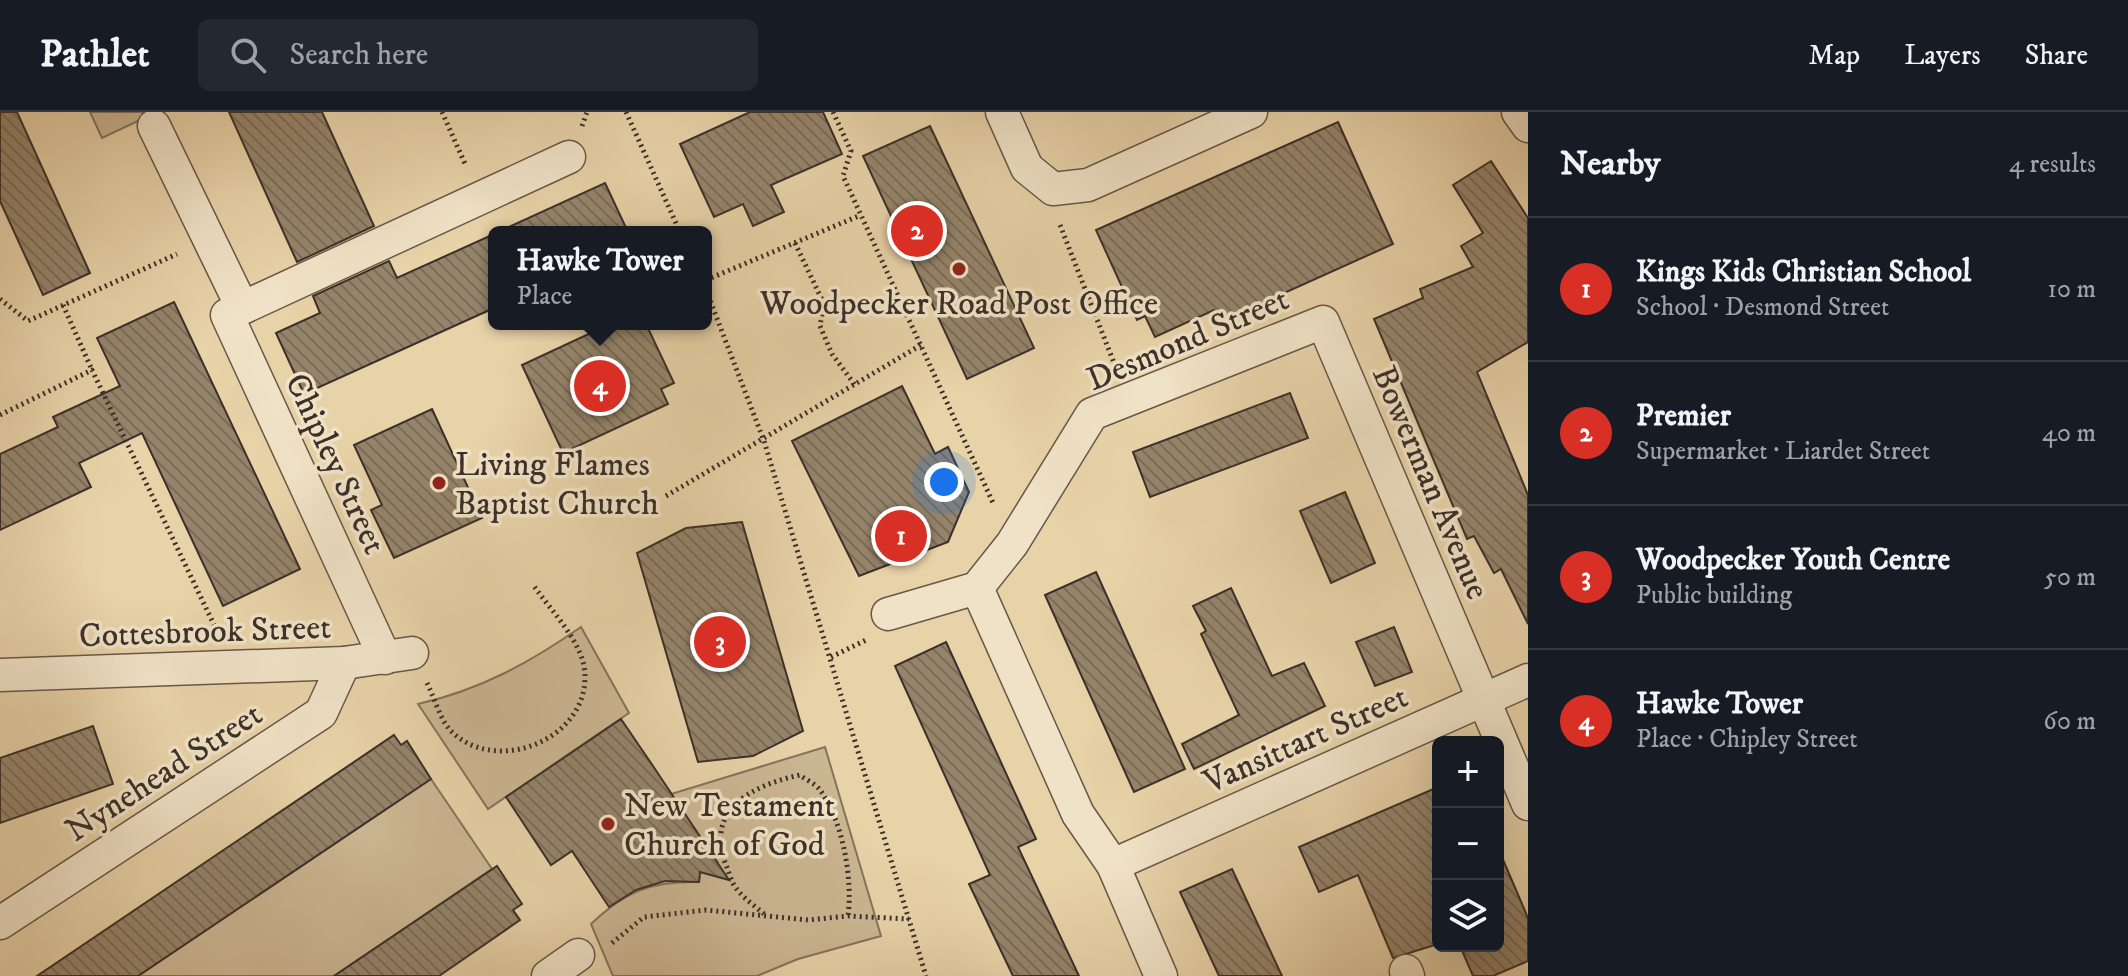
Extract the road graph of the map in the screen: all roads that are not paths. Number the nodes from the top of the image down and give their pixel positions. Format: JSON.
{"nodes":[{"id":1,"x":1002,"y":112,"type":"edge"},
{"id":2,"x":1251,"y":112,"type":"edge"},
{"id":3,"x":1518,"y":112,"type":"edge"},
{"id":4,"x":154,"y":126,"type":"dead end"},
{"id":5,"x":1528,"y":126,"type":"edge"},
{"id":6,"x":569,"y":157,"type":"dead end"},
{"id":7,"x":242,"y":307,"type":"junction"},
{"id":8,"x":1323,"y":322,"type":"joint"},
{"id":9,"x":977,"y":588,"type":"junction"},
{"id":10,"x":888,"y":614,"type":"dead end"},
{"id":11,"x":398,"y":656,"type":"joint"},
{"id":12,"x":344,"y":663,"type":"junction"},
{"id":13,"x":0,"y":675,"type":"edge"},
{"id":14,"x":1528,"y":680,"type":"edge"},
{"id":15,"x":1484,"y":700,"type":"junction"},
{"id":16,"x":1528,"y":804,"type":"edge"},
{"id":17,"x":1113,"y":865,"type":"junction"},
{"id":18,"x":0,"y":923,"type":"edge"},
{"id":19,"x":578,"y":955,"type":"road end"},
{"id":20,"x":548,"y":976,"type":"edge"},
{"id":21,"x":1161,"y":976,"type":"edge"}],
"edges":[{"from":1,"to":2,"type":"street"},
{"from":3,"to":5,"type":"street"},
{"from":4,"to":7,"type":"street"},
{"from":6,"to":7,"type":"street"},
{"from":7,"to":11,"type":"street","name":"Chipley Street"},
{"from":8,"to":9,"type":"street","name":"Desmond Street"},
{"from":8,"to":15,"type":"street","name":"Bowerman Avenue"},
{"from":9,"to":10,"type":"street"},
{"from":9,"to":17,"type":"street"},
{"from":11,"to":12,"type":"street","name":"Cottesbrook Street"},
{"from":12,"to":13,"type":"street","name":"Cottesbrook Street"},
{"from":12,"to":18,"type":"street","name":"Nynehead Street"},
{"from":14,"to":15,"type":"street","name":"Vansittart Street"},
{"from":15,"to":16,"type":"street","name":"Bowerman Avenue"},
{"from":15,"to":17,"type":"street","name":"Vansittart Street"},
{"from":17,"to":21,"type":"street"},
{"from":19,"to":20,"type":"street"}]}
